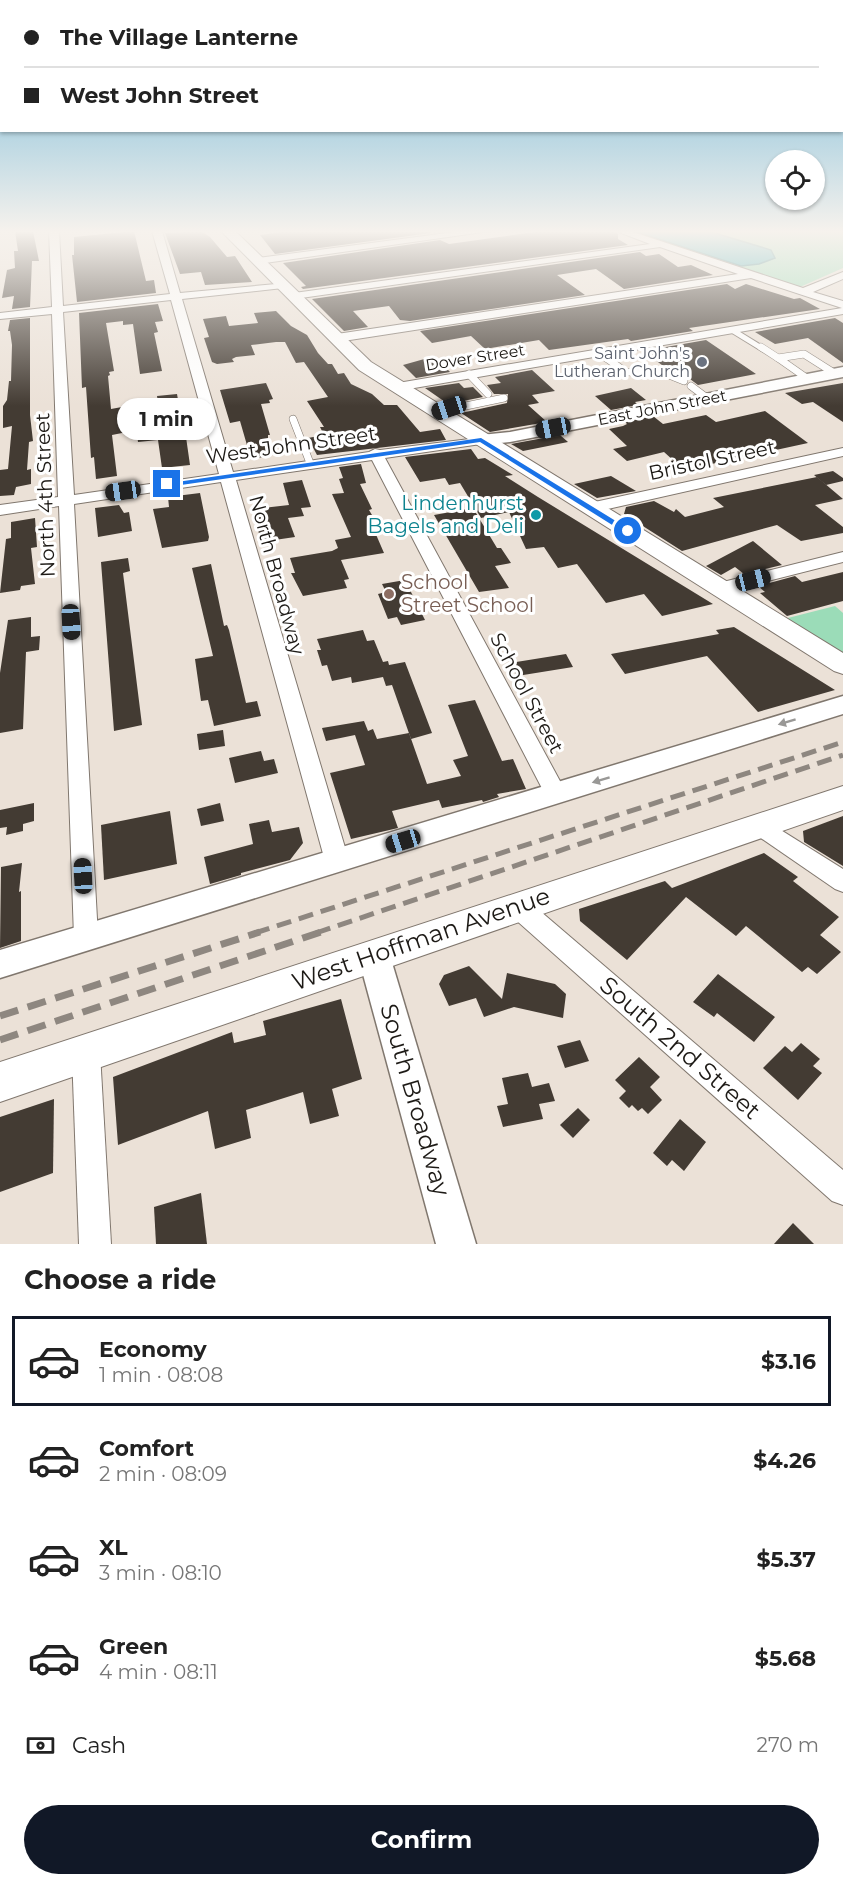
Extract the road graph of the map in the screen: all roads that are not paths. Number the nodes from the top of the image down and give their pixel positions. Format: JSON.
{"nodes":[{"id":1,"x":58,"y":289,"type":"edge"},
{"id":2,"x":174,"y":289,"type":"edge"},
{"id":3,"x":305,"y":289,"type":"edge"},
{"id":4,"x":657,"y":289,"type":"edge"},
{"id":5,"x":794,"y":289,"type":"edge"},
{"id":6,"x":810,"y":289,"type":"edge"},
{"id":7,"x":289,"y":291,"type":"junction"},
{"id":8,"x":803,"y":292,"type":"junction"},
{"id":9,"x":176,"y":297,"type":"junction"},
{"id":10,"x":843,"y":305,"type":"edge"},
{"id":11,"x":60,"y":310,"type":"junction"},
{"id":12,"x":843,"y":311,"type":"edge"},
{"id":13,"x":0,"y":316,"type":"edge"},
{"id":14,"x":732,"y":330,"type":"junction"},
{"id":15,"x":337,"y":338,"type":"junction"},
{"id":16,"x":599,"y":352,"type":"junction"},
{"id":17,"x":778,"y":358,"type":"junction"},
{"id":18,"x":838,"y":372,"type":"edge"},
{"id":19,"x":470,"y":374,"type":"junction"},
{"id":20,"x":808,"y":379,"type":"junction"},
{"id":21,"x":684,"y":381,"type":"dead end"},
{"id":22,"x":691,"y":386,"type":"dead end"},
{"id":23,"x":397,"y":387,"type":"junction"},
{"id":24,"x":488,"y":394,"type":"dead end"},
{"id":25,"x":504,"y":398,"type":"dead end"},
{"id":26,"x":707,"y":398,"type":"junction"},
{"id":27,"x":437,"y":412,"type":"junction"},
{"id":28,"x":293,"y":419,"type":"dead end"},
{"id":29,"x":481,"y":440,"type":"junction"},
{"id":30,"x":843,"y":452,"type":"edge"},
{"id":31,"x":375,"y":453,"type":"junction"},
{"id":32,"x":310,"y":463,"type":"junction"},
{"id":33,"x":228,"y":475,"type":"junction"},
{"id":34,"x":66,"y":500,"type":"junction"},
{"id":35,"x":590,"y":508,"type":"junction"},
{"id":36,"x":0,"y":510,"type":"edge"},
{"id":37,"x":843,"y":557,"type":"edge"},
{"id":38,"x":721,"y":588,"type":"junction"},
{"id":39,"x":843,"y":665,"type":"edge"},
{"id":40,"x":843,"y":705,"type":"edge"},
{"id":41,"x":556,"y":794,"type":"junction"},
{"id":42,"x":843,"y":798,"type":"edge"},
{"id":43,"x":760,"y":826,"type":"junction"},
{"id":44,"x":337,"y":861,"type":"junction"},
{"id":45,"x":843,"y":882,"type":"edge"},
{"id":46,"x":517,"y":906,"type":"junction"},
{"id":47,"x":86,"y":937,"type":"junction"},
{"id":48,"x":374,"y":956,"type":"junction"},
{"id":49,"x":0,"y":964,"type":"edge"},
{"id":50,"x":86,"y":1053,"type":"junction"},
{"id":51,"x":0,"y":1082,"type":"edge"},
{"id":52,"x":843,"y":1190,"type":"edge"},
{"id":53,"x":95,"y":1244,"type":"edge"},
{"id":54,"x":456,"y":1244,"type":"edge"}],
"edges":[{"from":1,"to":11,"type":"street","name":"North 4th Street"},
{"from":2,"to":9,"type":"street","name":"North Broadway"},
{"from":3,"to":7,"type":"street"},
{"from":4,"to":15,"type":"street"},
{"from":5,"to":8,"type":"street"},
{"from":6,"to":8,"type":"street"},
{"from":7,"to":9,"type":"street"},
{"from":7,"to":15,"type":"main road"},
{"from":8,"to":10,"type":"street"},
{"from":9,"to":11,"type":"street"},
{"from":9,"to":33,"type":"street","name":"North Broadway"},
{"from":11,"to":13,"type":"street"},
{"from":11,"to":34,"type":"street","name":"North 4th Street"},
{"from":12,"to":14,"type":"street","name":"Dover Street"},
{"from":14,"to":16,"type":"street","name":"Dover Street"},
{"from":14,"to":17,"type":"lane"},
{"from":15,"to":23,"type":"main road"},
{"from":16,"to":19,"type":"street","name":"Dover Street"},
{"from":16,"to":21,"type":"lane"},
{"from":17,"to":18,"type":"lane"},
{"from":17,"to":20,"type":"lane"},
{"from":18,"to":20,"type":"street","name":"East John Street"},
{"from":19,"to":23,"type":"street","name":"Dover Street"},
{"from":19,"to":24,"type":"lane"},
{"from":20,"to":26,"type":"street","name":"East John Street"},
{"from":22,"to":26,"type":"lane"},
{"from":23,"to":27,"type":"main road"},
{"from":25,"to":27,"type":"lane"},
{"from":26,"to":29,"type":"street","name":"East John Street"},
{"from":27,"to":29,"type":"main road"},
{"from":28,"to":32,"type":"lane"},
{"from":29,"to":31,"type":"street","name":"West John Street"},
{"from":29,"to":35,"type":"main road"},
{"from":30,"to":35,"type":"street","name":"Bristol Street"},
{"from":31,"to":32,"type":"street","name":"West John Street"},
{"from":31,"to":41,"type":"street","name":"School Street"},
{"from":32,"to":33,"type":"street","name":"West John Street"},
{"from":33,"to":34,"type":"street","name":"West John Street"},
{"from":33,"to":44,"type":"street","name":"North Broadway"},
{"from":34,"to":36,"type":"street","name":"West John Street"},
{"from":34,"to":47,"type":"street","name":"North 4th Street"},
{"from":35,"to":38,"type":"main road"},
{"from":37,"to":38,"type":"street"},
{"from":38,"to":39,"type":"main road"},
{"from":40,"to":41,"type":"street","one_way":true},
{"from":41,"to":44,"type":"street"},
{"from":42,"to":43,"type":"main road","name":"West Hoffman Avenue"},
{"from":43,"to":45,"type":"street"},
{"from":43,"to":46,"type":"main road","name":"West Hoffman Avenue"},
{"from":44,"to":47,"type":"street"},
{"from":46,"to":48,"type":"main road","name":"West Hoffman Avenue"},
{"from":46,"to":52,"type":"street","name":"South 2nd Street"},
{"from":47,"to":49,"type":"street"},
{"from":48,"to":50,"type":"main road","name":"West Hoffman Avenue"},
{"from":48,"to":54,"type":"street","name":"South Broadway"},
{"from":50,"to":51,"type":"main road","name":"West Hoffman Avenue"},
{"from":50,"to":53,"type":"street"}]}
